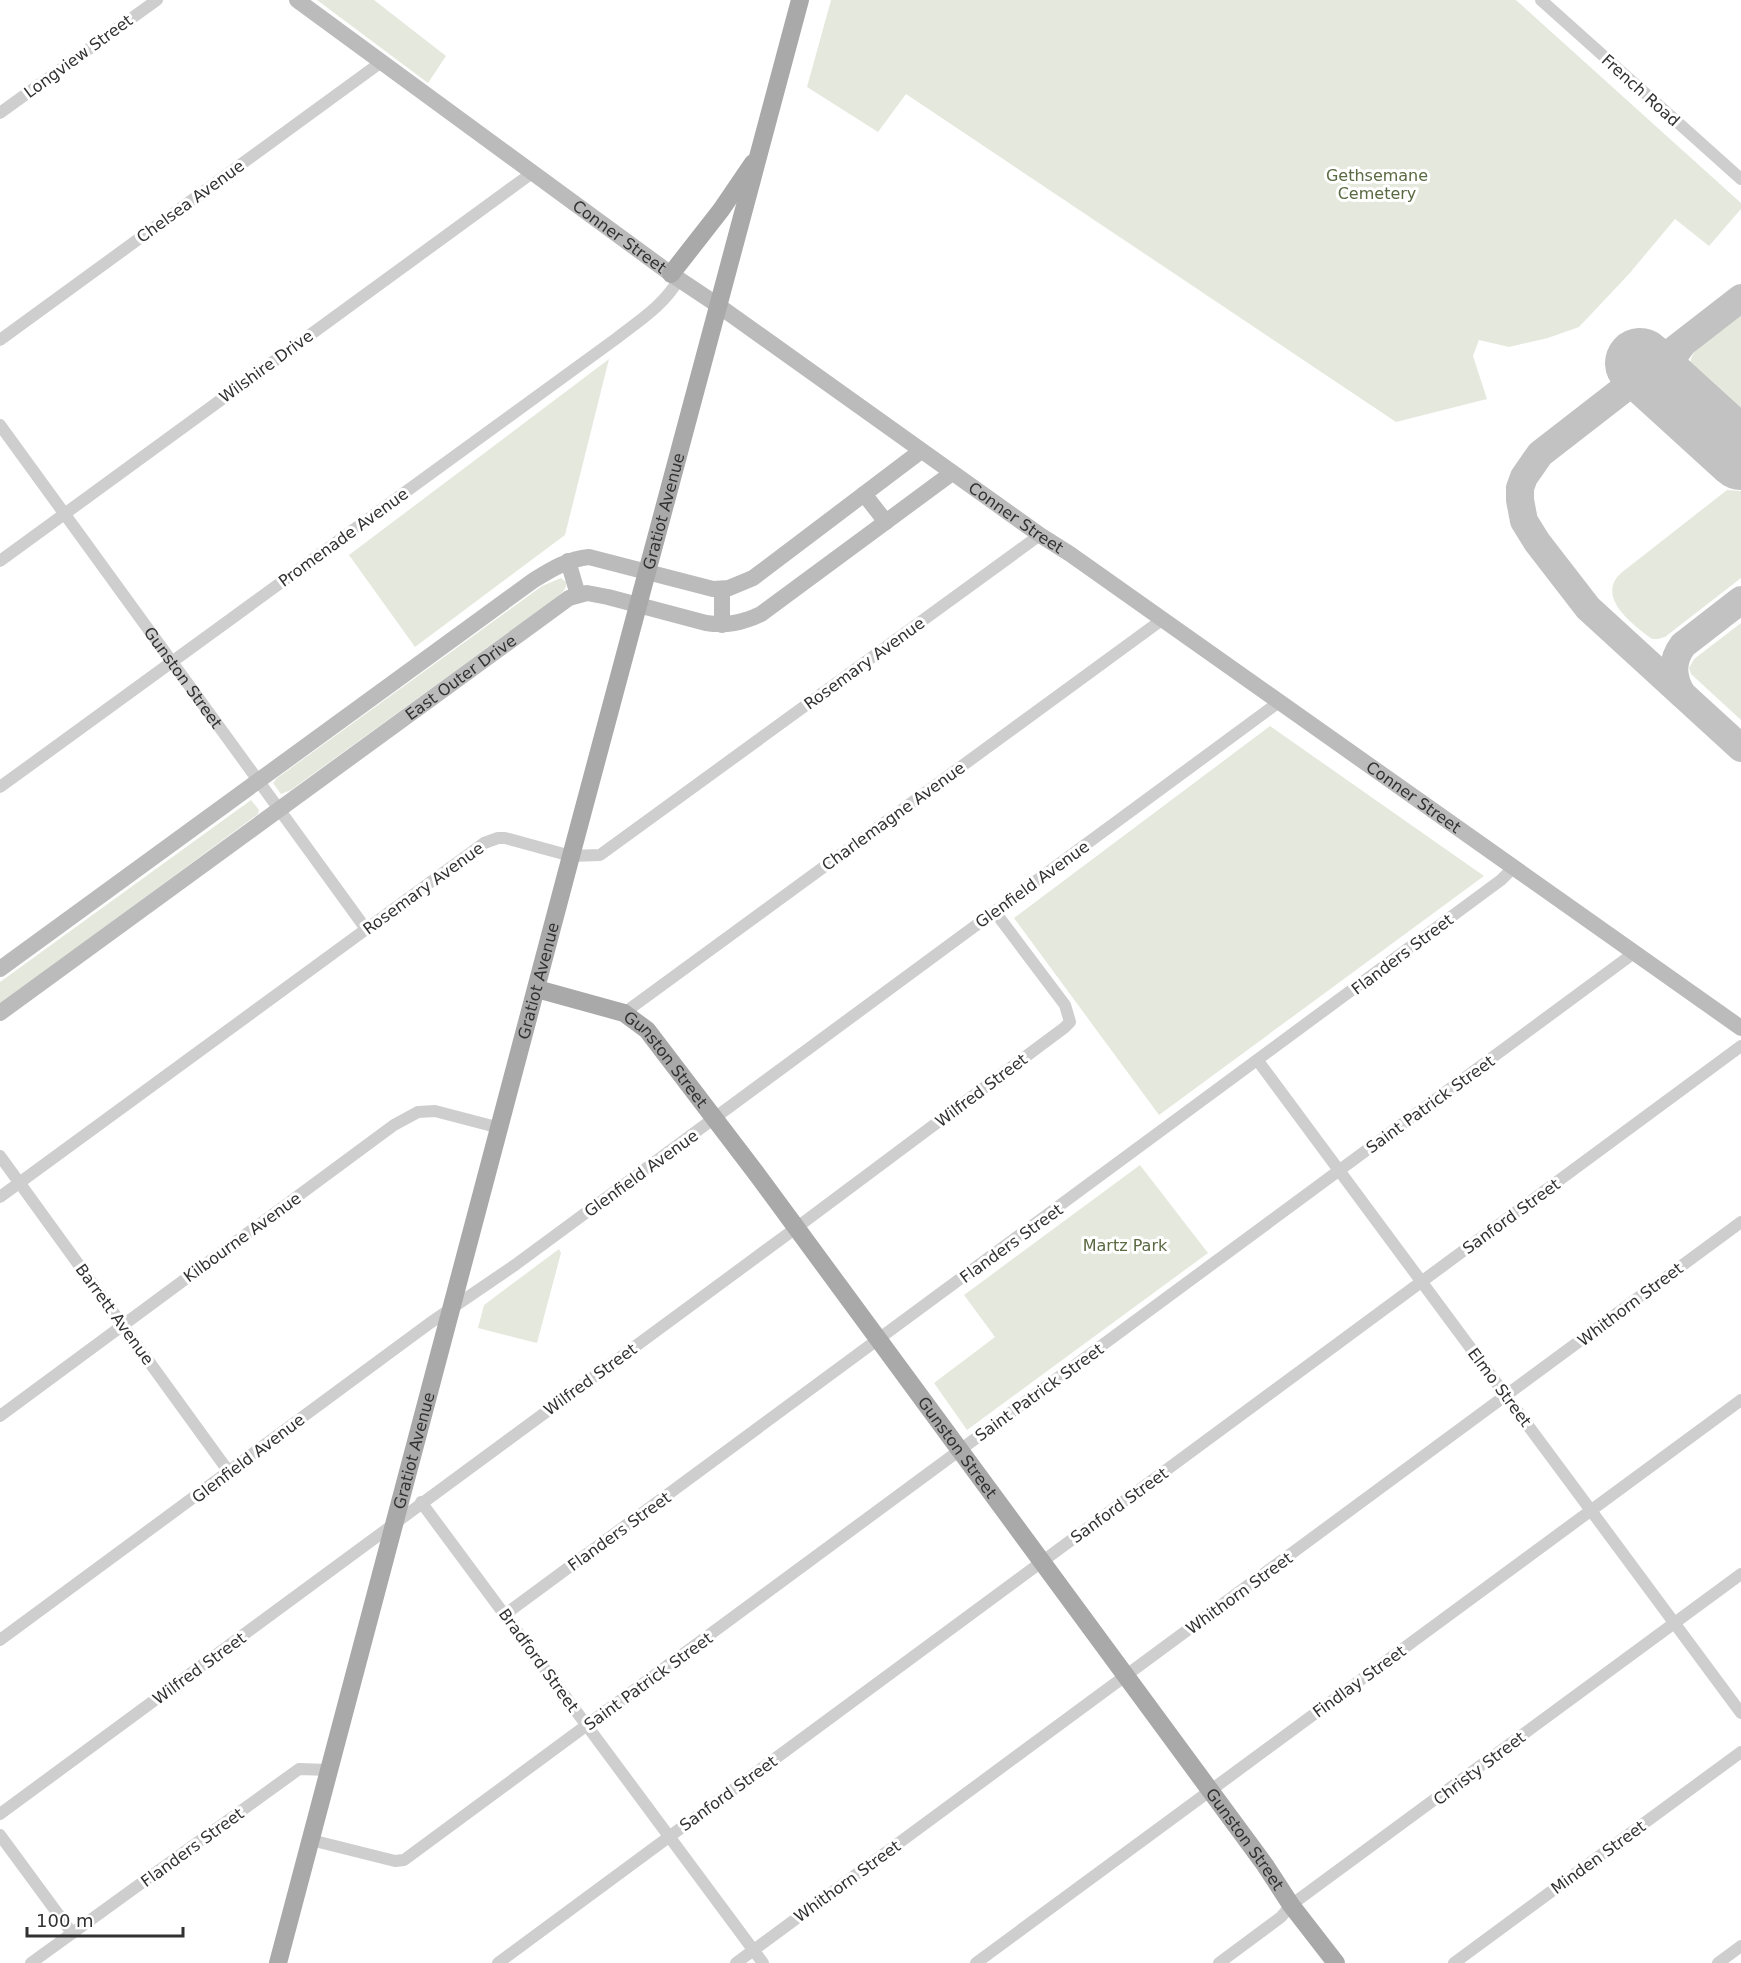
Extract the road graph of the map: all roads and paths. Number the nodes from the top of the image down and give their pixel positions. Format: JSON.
{"nodes":[{"id":1,"x":157,"y":0,"type":"edge"},
{"id":2,"x":297,"y":0,"type":"edge"},
{"id":3,"x":800,"y":0,"type":"edge"},
{"id":4,"x":1541,"y":0,"type":"edge"},
{"id":5,"x":380,"y":63,"type":"junction"},
{"id":6,"x":0,"y":113,"type":"edge"},
{"id":7,"x":760,"y":151,"type":"junction"},
{"id":8,"x":532,"y":172,"type":"junction"},
{"id":9,"x":1741,"y":179,"type":"edge"},
{"id":10,"x":675,"y":277,"type":"junction"},
{"id":11,"x":719,"y":306,"type":"junction"},
{"id":12,"x":0,"y":340,"type":"edge"},
{"id":13,"x":0,"y":425,"type":"edge"},
{"id":14,"x":921,"y":451,"type":"junction"},
{"id":15,"x":952,"y":473,"type":"junction"},
{"id":16,"x":864,"y":494,"type":"junction"},
{"id":17,"x":65,"y":513,"type":"junction"},
{"id":18,"x":886,"y":522,"type":"junction"},
{"id":19,"x":1041,"y":536,"type":"junction"},
{"id":20,"x":0,"y":561,"type":"edge"},
{"id":21,"x":568,"y":561,"type":"junction"},
{"id":22,"x":648,"y":572,"type":"junction"},
{"id":23,"x":722,"y":589,"type":"junction"},
{"id":24,"x":578,"y":595,"type":"junction"},
{"id":25,"x":639,"y":605,"type":"junction"},
{"id":26,"x":1163,"y":619,"type":"junction"},
{"id":27,"x":722,"y":625,"type":"junction"},
{"id":28,"x":170,"y":662,"type":"junction"},
{"id":29,"x":1279,"y":702,"type":"junction"},
{"id":30,"x":258,"y":781,"type":"junction"},
{"id":31,"x":0,"y":787,"type":"edge"},
{"id":32,"x":279,"y":808,"type":"junction"},
{"id":33,"x":571,"y":856,"type":"junction"},
{"id":34,"x":1513,"y":868,"type":"junction"},
{"id":35,"x":995,"y":912,"type":"junction"},
{"id":36,"x":366,"y":929,"type":"junction"},
{"id":37,"x":1634,"y":953,"type":"junction"},
{"id":38,"x":0,"y":969,"type":"edge"},
{"id":39,"x":537,"y":989,"type":"junction"},
{"id":40,"x":0,"y":1012,"type":"edge"},
{"id":41,"x":624,"y":1013,"type":"junction"},
{"id":42,"x":1741,"y":1028,"type":"edge"},
{"id":43,"x":1741,"y":1046,"type":"edge"},
{"id":44,"x":1258,"y":1061,"type":"junction"},
{"id":45,"x":715,"y":1119,"type":"junction"},
{"id":46,"x":500,"y":1128,"type":"junction"},
{"id":47,"x":0,"y":1156,"type":"edge"},
{"id":48,"x":1340,"y":1170,"type":"junction"},
{"id":49,"x":19,"y":1183,"type":"junction"},
{"id":50,"x":0,"y":1197,"type":"edge"},
{"id":51,"x":1741,"y":1222,"type":"edge"},
{"id":52,"x":796,"y":1228,"type":"junction"},
{"id":53,"x":1422,"y":1282,"type":"junction"},
{"id":54,"x":453,"y":1308,"type":"junction"},
{"id":55,"x":123,"y":1325,"type":"junction"},
{"id":56,"x":879,"y":1340,"type":"junction"},
{"id":57,"x":1506,"y":1396,"type":"junction"},
{"id":58,"x":1741,"y":1400,"type":"edge"},
{"id":59,"x":0,"y":1416,"type":"edge"},
{"id":60,"x":960,"y":1450,"type":"junction"},
{"id":61,"x":229,"y":1472,"type":"junction"},
{"id":62,"x":422,"y":1503,"type":"junction"},
{"id":63,"x":1591,"y":1510,"type":"junction"},
{"id":64,"x":395,"y":1522,"type":"junction"},
{"id":65,"x":1042,"y":1562,"type":"junction"},
{"id":66,"x":1741,"y":1574,"type":"edge"},
{"id":67,"x":507,"y":1615,"type":"junction"},
{"id":68,"x":1674,"y":1623,"type":"junction"},
{"id":69,"x":0,"y":1640,"type":"edge"},
{"id":70,"x":1126,"y":1676,"type":"junction"},
{"id":71,"x":1741,"y":1713,"type":"edge"},
{"id":72,"x":587,"y":1726,"type":"junction"},
{"id":73,"x":1741,"y":1752,"type":"edge"},
{"id":74,"x":329,"y":1770,"type":"junction"},
{"id":75,"x":1210,"y":1790,"type":"junction"},
{"id":76,"x":0,"y":1814,"type":"edge"},
{"id":77,"x":0,"y":1835,"type":"edge"},
{"id":78,"x":669,"y":1837,"type":"junction"},
{"id":79,"x":311,"y":1840,"type":"junction"},
{"id":80,"x":1291,"y":1905,"type":"junction"},
{"id":81,"x":72,"y":1933,"type":"junction"},
{"id":82,"x":1741,"y":1946,"type":"edge"},
{"id":83,"x":754,"y":1950,"type":"junction"},
{"id":84,"x":31,"y":1963,"type":"edge"},
{"id":85,"x":278,"y":1963,"type":"edge"},
{"id":86,"x":498,"y":1963,"type":"edge"},
{"id":87,"x":736,"y":1963,"type":"edge"},
{"id":88,"x":763,"y":1963,"type":"edge"},
{"id":89,"x":976,"y":1963,"type":"edge"},
{"id":90,"x":1219,"y":1963,"type":"edge"},
{"id":91,"x":1336,"y":1963,"type":"edge"},
{"id":92,"x":1454,"y":1963,"type":"edge"},
{"id":93,"x":1718,"y":1963,"type":"edge"}],
"edges":[{"from":1,"to":6,"type":"street","name":"Longview Street"},
{"from":2,"to":5,"type":"street","name":"Conner Street"},
{"from":3,"to":7,"type":"main road","name":"Gratiot Avenue"},
{"from":4,"to":9,"type":"street","name":"French Road"},
{"from":5,"to":8,"type":"street","name":"Conner Street"},
{"from":5,"to":12,"type":"street","name":"Chelsea Avenue"},
{"from":7,"to":10,"type":"main road"},
{"from":7,"to":11,"type":"main road","name":"Gratiot Avenue"},
{"from":8,"to":10,"type":"street","name":"Conner Street"},
{"from":8,"to":17,"type":"street","name":"Wilshire Drive"},
{"from":10,"to":11,"type":"street","name":"Conner Street"},
{"from":10,"to":28,"type":"street","name":"Promenade Avenue"},
{"from":11,"to":14,"type":"street","name":"Conner Street"},
{"from":11,"to":22,"type":"main road","name":"Gratiot Avenue"},
{"from":13,"to":17,"type":"street","name":"Gunston Street"},
{"from":14,"to":15,"type":"street","name":"Conner Street"},
{"from":14,"to":16,"type":"street","name":"East Outer Drive"},
{"from":15,"to":18,"type":"street"},
{"from":15,"to":19,"type":"street","name":"Conner Street"},
{"from":16,"to":18,"type":"street"},
{"from":16,"to":23,"type":"street","name":"East Outer Drive"},
{"from":17,"to":20,"type":"street","name":"Wilshire Drive"},
{"from":17,"to":28,"type":"street","name":"Gunston Street"},
{"from":18,"to":27,"type":"street"},
{"from":19,"to":26,"type":"street","name":"Conner Street"},
{"from":19,"to":33,"type":"street","name":"Rosemary Avenue"},
{"from":21,"to":22,"type":"street","name":"East Outer Drive"},
{"from":21,"to":24,"type":"street"},
{"from":21,"to":30,"type":"street","name":"East Outer Drive"},
{"from":22,"to":23,"type":"street","name":"East Outer Drive"},
{"from":22,"to":25,"type":"main road","name":"Gratiot Avenue"},
{"from":23,"to":27,"type":"street"},
{"from":24,"to":25,"type":"street"},
{"from":24,"to":32,"type":"street","name":"East Outer Drive"},
{"from":25,"to":27,"type":"street"},
{"from":25,"to":33,"type":"main road","name":"Gratiot Avenue"},
{"from":26,"to":29,"type":"street","name":"Conner Street"},
{"from":26,"to":41,"type":"street","name":"Charlemagne Avenue"},
{"from":28,"to":30,"type":"street","name":"Gunston Street"},
{"from":28,"to":31,"type":"street","name":"Promenade Avenue"},
{"from":29,"to":34,"type":"street","name":"Conner Street"},
{"from":29,"to":35,"type":"street","name":"Glenfield Avenue"},
{"from":30,"to":32,"type":"street","name":"Gunston Street"},
{"from":30,"to":38,"type":"street","name":"East Outer Drive"},
{"from":32,"to":36,"type":"street","name":"Gunston Street"},
{"from":32,"to":40,"type":"street","name":"East Outer Drive"},
{"from":33,"to":36,"type":"street","name":"Rosemary Avenue"},
{"from":33,"to":39,"type":"main road","name":"Gratiot Avenue"},
{"from":34,"to":37,"type":"street","name":"Conner Street"},
{"from":34,"to":44,"type":"street","name":"Flanders Street"},
{"from":35,"to":45,"type":"street","name":"Glenfield Avenue"},
{"from":35,"to":52,"type":"street","name":"Wilfred Street"},
{"from":36,"to":49,"type":"street","name":"Rosemary Avenue"},
{"from":37,"to":42,"type":"street","name":"Conner Street"},
{"from":37,"to":48,"type":"street","name":"Saint Patrick Street"},
{"from":39,"to":41,"type":"main road","name":"Gunston Street"},
{"from":39,"to":46,"type":"main road","name":"Gratiot Avenue"},
{"from":41,"to":45,"type":"main road","name":"Gunston Street"},
{"from":43,"to":53,"type":"street","name":"Sanford Street"},
{"from":44,"to":48,"type":"street","name":"Elmo Street"},
{"from":44,"to":56,"type":"street","name":"Flanders Street"},
{"from":45,"to":52,"type":"main road","name":"Gunston Street"},
{"from":45,"to":54,"type":"street","name":"Glenfield Avenue"},
{"from":46,"to":54,"type":"main road","name":"Gratiot Avenue"},
{"from":46,"to":55,"type":"street","name":"Kilbourne Avenue"},
{"from":47,"to":49,"type":"street","name":"Barrett Avenue"},
{"from":48,"to":53,"type":"street","name":"Elmo Street"},
{"from":48,"to":60,"type":"street","name":"Saint Patrick Street"},
{"from":49,"to":50,"type":"street","name":"Rosemary Avenue"},
{"from":49,"to":55,"type":"street","name":"Barrett Avenue"},
{"from":51,"to":57,"type":"street","name":"Whithorn Street"},
{"from":52,"to":56,"type":"main road","name":"Gunston Street"},
{"from":52,"to":62,"type":"street","name":"Wilfred Street"},
{"from":53,"to":57,"type":"street","name":"Elmo Street"},
{"from":53,"to":65,"type":"street","name":"Sanford Street"},
{"from":54,"to":61,"type":"street","name":"Glenfield Avenue"},
{"from":54,"to":64,"type":"main road","name":"Gratiot Avenue"},
{"from":55,"to":59,"type":"street","name":"Kilbourne Avenue"},
{"from":55,"to":61,"type":"street","name":"Barrett Avenue"},
{"from":56,"to":60,"type":"main road","name":"Gunston Street"},
{"from":56,"to":67,"type":"street","name":"Flanders Street"},
{"from":57,"to":63,"type":"street","name":"Elmo Street"},
{"from":57,"to":70,"type":"street","name":"Whithorn Street"},
{"from":58,"to":63,"type":"street","name":"Findlay Street"},
{"from":60,"to":65,"type":"main road","name":"Gunston Street"},
{"from":60,"to":72,"type":"street","name":"Saint Patrick Street"},
{"from":61,"to":69,"type":"street","name":"Glenfield Avenue"},
{"from":62,"to":64,"type":"street","name":"Wilfred Street"},
{"from":62,"to":67,"type":"street","name":"Bradford Street"},
{"from":63,"to":68,"type":"street","name":"Elmo Street"},
{"from":63,"to":75,"type":"street","name":"Findlay Street"},
{"from":64,"to":74,"type":"main road","name":"Gratiot Avenue"},
{"from":64,"to":76,"type":"street","name":"Wilfred Street"},
{"from":65,"to":70,"type":"main road","name":"Gunston Street"},
{"from":65,"to":78,"type":"street","name":"Sanford Street"},
{"from":66,"to":68,"type":"street","name":"Christy Street"},
{"from":67,"to":72,"type":"street","name":"Bradford Street"},
{"from":68,"to":71,"type":"street","name":"Elmo Street"},
{"from":68,"to":80,"type":"street","name":"Christy Street"},
{"from":70,"to":75,"type":"main road","name":"Gunston Street"},
{"from":70,"to":83,"type":"street","name":"Whithorn Street"},
{"from":72,"to":78,"type":"street","name":"Bradford Street"},
{"from":72,"to":79,"type":"street","name":"Saint Patrick Street"},
{"from":73,"to":92,"type":"street","name":"Minden Street"},
{"from":74,"to":79,"type":"main road","name":"Gratiot Avenue"},
{"from":74,"to":81,"type":"street","name":"Flanders Street"},
{"from":75,"to":80,"type":"main road","name":"Gunston Street"},
{"from":75,"to":89,"type":"street","name":"Findlay Street"},
{"from":77,"to":81,"type":"street"},
{"from":78,"to":83,"type":"street","name":"Bradford Street"},
{"from":78,"to":86,"type":"street","name":"Sanford Street"},
{"from":79,"to":85,"type":"main road","name":"Gratiot Avenue"},
{"from":80,"to":90,"type":"street","name":"Christy Street"},
{"from":80,"to":91,"type":"main road","name":"Gunston Street"},
{"from":81,"to":84,"type":"street","name":"Flanders Street"},
{"from":82,"to":93,"type":"street"},
{"from":83,"to":87,"type":"street","name":"Whithorn Street"},
{"from":83,"to":88,"type":"street","name":"Bradford Street"}]}
